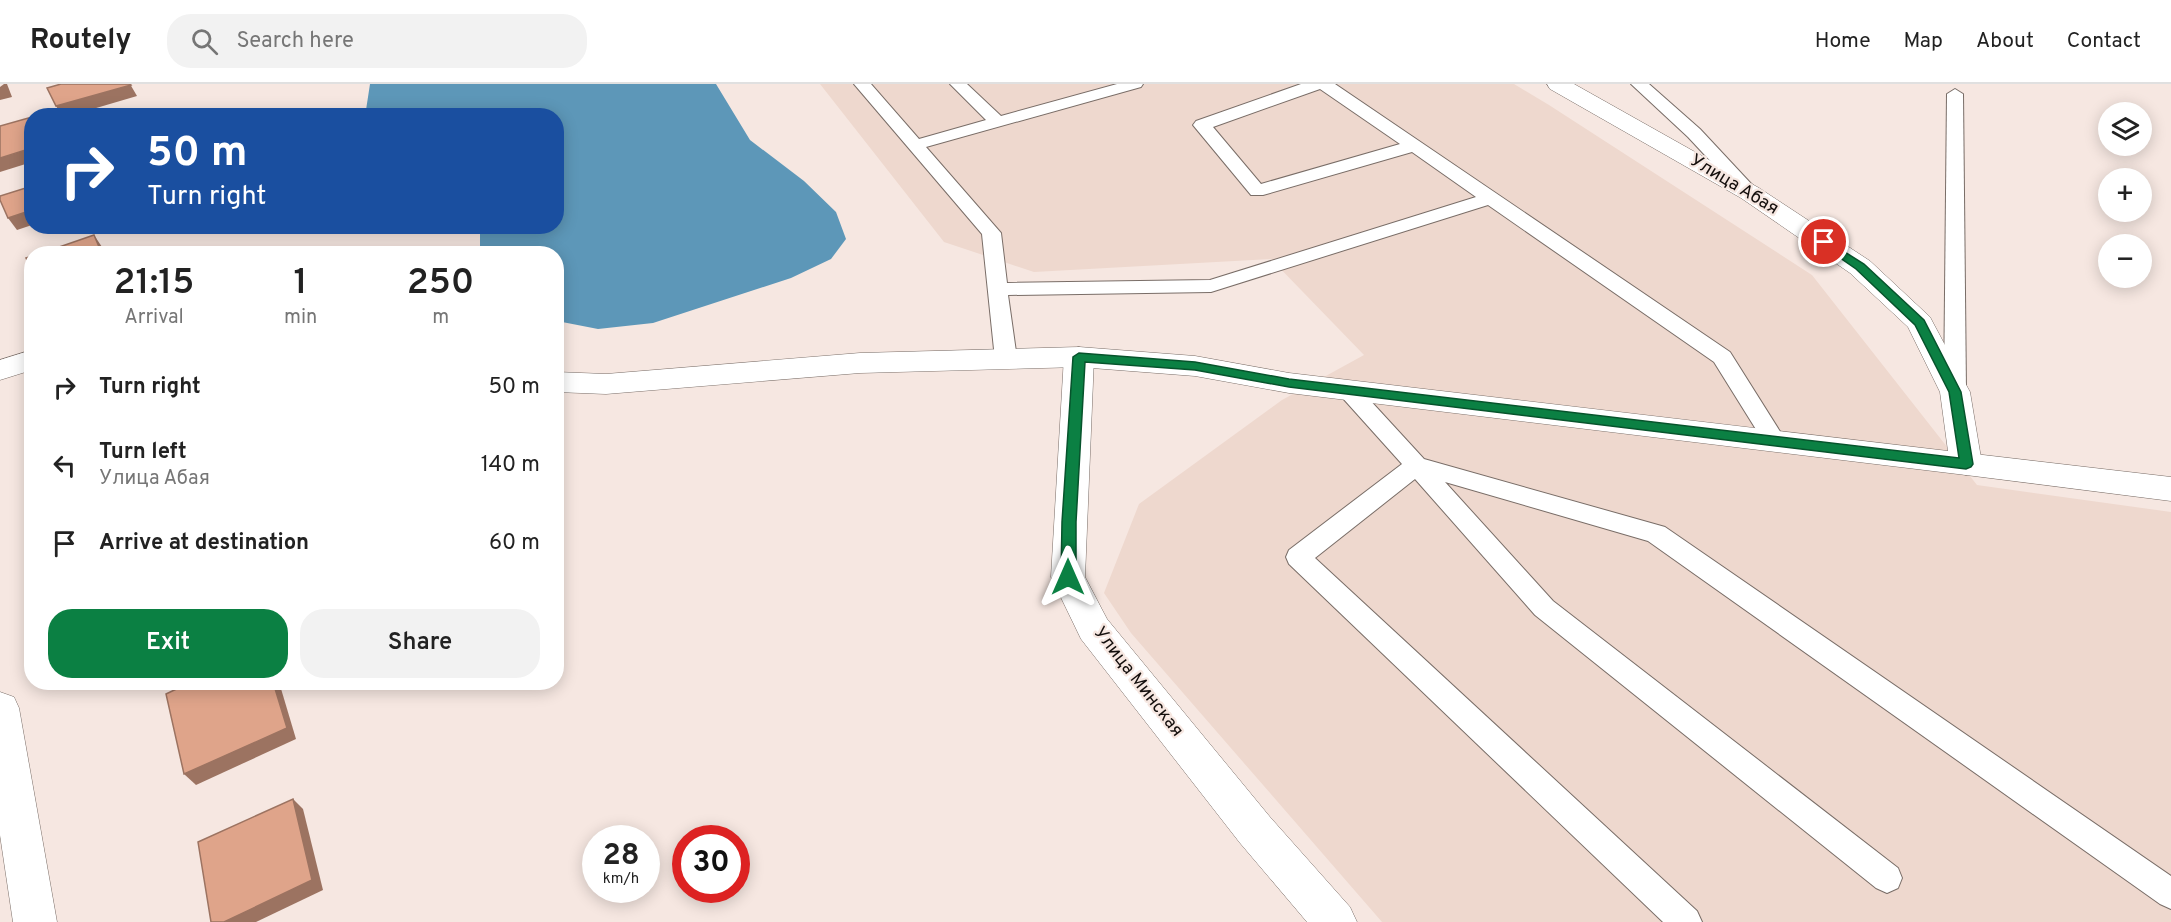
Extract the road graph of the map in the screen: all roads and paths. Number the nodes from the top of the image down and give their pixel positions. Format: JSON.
{"nodes":[{"id":1,"x":862,"y":84,"type":"edge"},
{"id":2,"x":958,"y":84,"type":"edge"},
{"id":3,"x":1068,"y":84,"type":"edge"},
{"id":4,"x":1135,"y":84,"type":"edge"},
{"id":5,"x":1317,"y":84,"type":"edge"},
{"id":6,"x":1324,"y":84,"type":"edge"},
{"id":7,"x":1558,"y":84,"type":"edge"},
{"id":8,"x":1639,"y":84,"type":"edge"},
{"id":9,"x":1955,"y":94,"type":"dead end"},
{"id":10,"x":1084,"y":98,"type":"junction"},
{"id":11,"x":998,"y":122,"type":"junction"},
{"id":12,"x":915,"y":144,"type":"junction"},
{"id":13,"x":1414,"y":146,"type":"junction"},
{"id":14,"x":1750,"y":193,"type":"junction"},
{"id":15,"x":1490,"y":198,"type":"junction"},
{"id":16,"x":998,"y":289,"type":"junction"},
{"id":17,"x":1079,"y":357,"type":"junction"},
{"id":18,"x":1006,"y":359,"type":"junction"},
{"id":19,"x":24,"y":362,"type":"edge"},
{"id":20,"x":0,"y":370,"type":"edge"},
{"id":21,"x":564,"y":382,"type":"edge"},
{"id":22,"x":1348,"y":390,"type":"junction"},
{"id":23,"x":1955,"y":392,"type":"junction"},
{"id":24,"x":1775,"y":441,"type":"junction"},
{"id":25,"x":1966,"y":464,"type":"junction"},
{"id":26,"x":1416,"y":465,"type":"junction"},
{"id":27,"x":2167,"y":493,"type":"edge"},
{"id":28,"x":0,"y":708,"type":"edge"},
{"id":29,"x":1887,"y":878,"type":"dead end"},
{"id":30,"x":2171,"y":894,"type":"edge"},
{"id":31,"x":35,"y":922,"type":"edge"},
{"id":32,"x":1335,"y":922,"type":"edge"},
{"id":33,"x":1686,"y":922,"type":"edge"}],
"edges":[{"from":1,"to":12,"type":"lane"},
{"from":2,"to":11,"type":"lane"},
{"from":3,"to":10,"type":"lane"},
{"from":4,"to":10,"type":"lane"},
{"from":5,"to":13,"type":"lane"},
{"from":6,"to":13,"type":"lane"},
{"from":7,"to":14,"type":"street","name":"Улица Абая"},
{"from":8,"to":14,"type":"lane"},
{"from":9,"to":23,"type":"lane"},
{"from":10,"to":11,"type":"lane"},
{"from":11,"to":12,"type":"lane"},
{"from":12,"to":16,"type":"lane"},
{"from":13,"to":15,"type":"lane"},
{"from":14,"to":23,"type":"street","name":"Улица Абая"},
{"from":15,"to":16,"type":"lane"},
{"from":15,"to":24,"type":"lane"},
{"from":16,"to":18,"type":"lane"},
{"from":17,"to":18,"type":"street"},
{"from":17,"to":22,"type":"street"},
{"from":17,"to":32,"type":"street","name":"Улица Минская"},
{"from":18,"to":21,"type":"street"},
{"from":19,"to":20,"type":"street"},
{"from":22,"to":24,"type":"street"},
{"from":22,"to":26,"type":"lane"},
{"from":23,"to":25,"type":"street","name":"Улица Абая"},
{"from":24,"to":25,"type":"street"},
{"from":25,"to":27,"type":"street"},
{"from":26,"to":29,"type":"lane"},
{"from":26,"to":30,"type":"lane"},
{"from":26,"to":33,"type":"lane"},
{"from":28,"to":31,"type":"street"}]}
